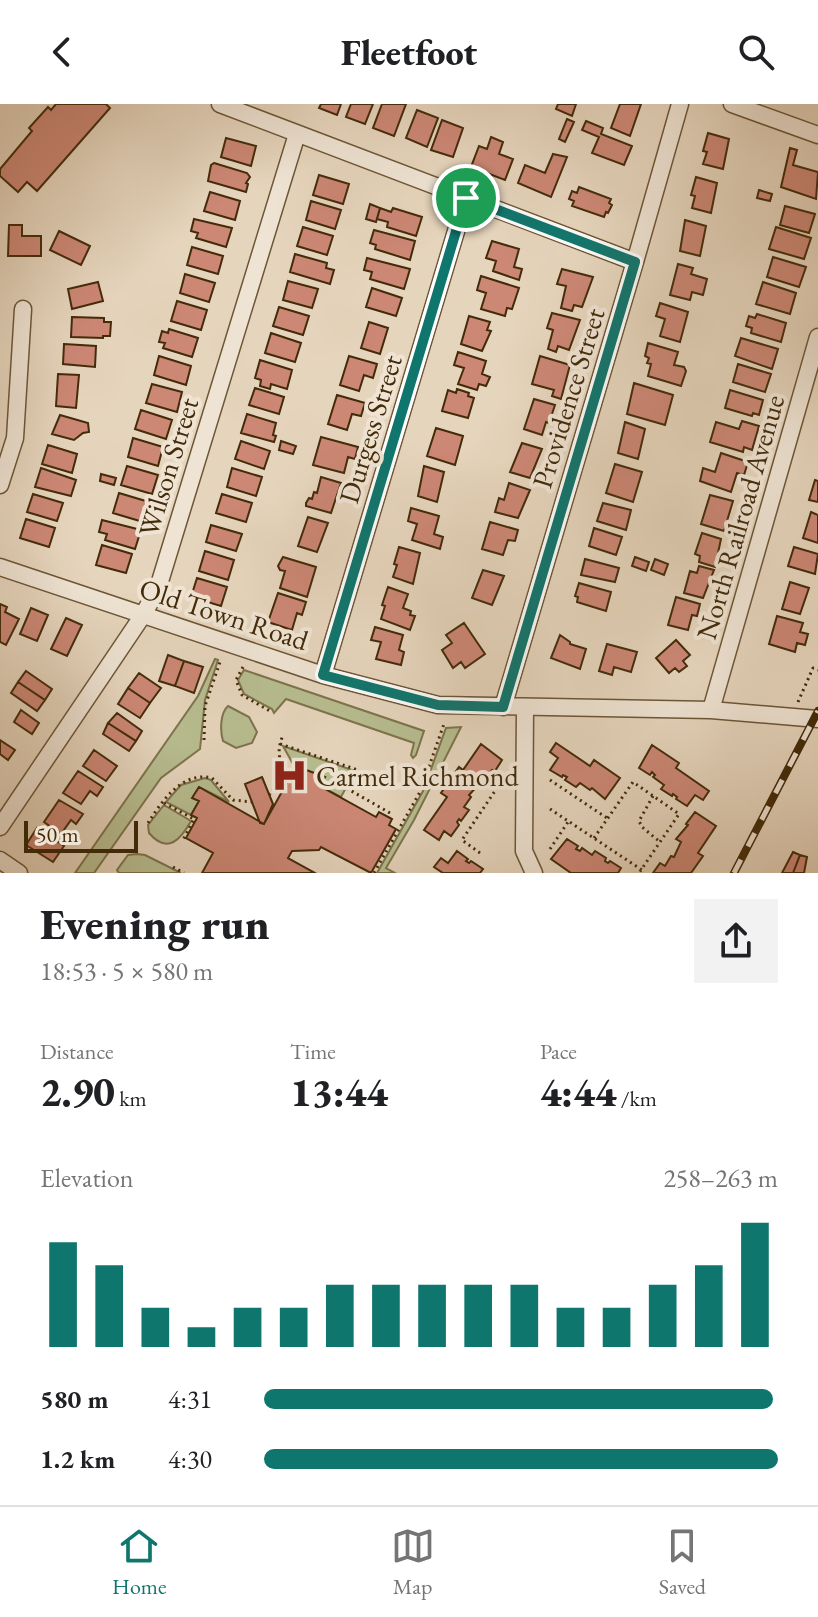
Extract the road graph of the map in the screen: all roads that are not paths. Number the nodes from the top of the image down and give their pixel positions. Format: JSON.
{"nodes":[{"id":1,"x":220,"y":104,"type":"edge"},
{"id":2,"x":680,"y":104,"type":"edge"},
{"id":3,"x":732,"y":104,"type":"edge"},
{"id":4,"x":297,"y":134,"type":"junction"},
{"id":5,"x":818,"y":135,"type":"edge"},
{"id":6,"x":466,"y":198,"type":"junction"},
{"id":7,"x":635,"y":262,"type":"junction"},
{"id":8,"x":23,"y":309,"type":"dead end"},
{"id":9,"x":818,"y":337,"type":"edge"},
{"id":10,"x":0,"y":485,"type":"edge"},
{"id":11,"x":0,"y":567,"type":"edge"},
{"id":12,"x":143,"y":615,"type":"junction"},
{"id":13,"x":323,"y":675,"type":"junction"},
{"id":14,"x":503,"y":707,"type":"junction"},
{"id":15,"x":525,"y":707,"type":"junction"},
{"id":16,"x":711,"y":710,"type":"junction"},
{"id":17,"x":818,"y":719,"type":"edge"},
{"id":18,"x":0,"y":827,"type":"edge"},
{"id":19,"x":0,"y":860,"type":"edge"},
{"id":20,"x":19,"y":873,"type":"edge"},
{"id":21,"x":534,"y":873,"type":"edge"}],
"edges":[{"from":1,"to":4,"type":"street"},
{"from":2,"to":7,"type":"street","name":"Providence Street"},
{"from":3,"to":5,"type":"street"},
{"from":4,"to":6,"type":"street"},
{"from":4,"to":12,"type":"street","name":"Wilson Street"},
{"from":6,"to":7,"type":"street"},
{"from":6,"to":13,"type":"street","name":"Durgess Street"},
{"from":7,"to":14,"type":"street","name":"Providence Street"},
{"from":8,"to":10,"type":"street"},
{"from":9,"to":16,"type":"street","name":"North Railroad Avenue"},
{"from":11,"to":12,"type":"street","name":"Old Town Road"},
{"from":12,"to":13,"type":"street","name":"Old Town Road"},
{"from":12,"to":18,"type":"street","name":"Wilson Street"},
{"from":13,"to":14,"type":"street","name":"Old Town Road"},
{"from":14,"to":15,"type":"street","name":"Old Town Road"},
{"from":15,"to":16,"type":"street","name":"Old Town Road"},
{"from":15,"to":21,"type":"street"},
{"from":16,"to":17,"type":"street","name":"Old Town Road"},
{"from":19,"to":20,"type":"street"}]}
